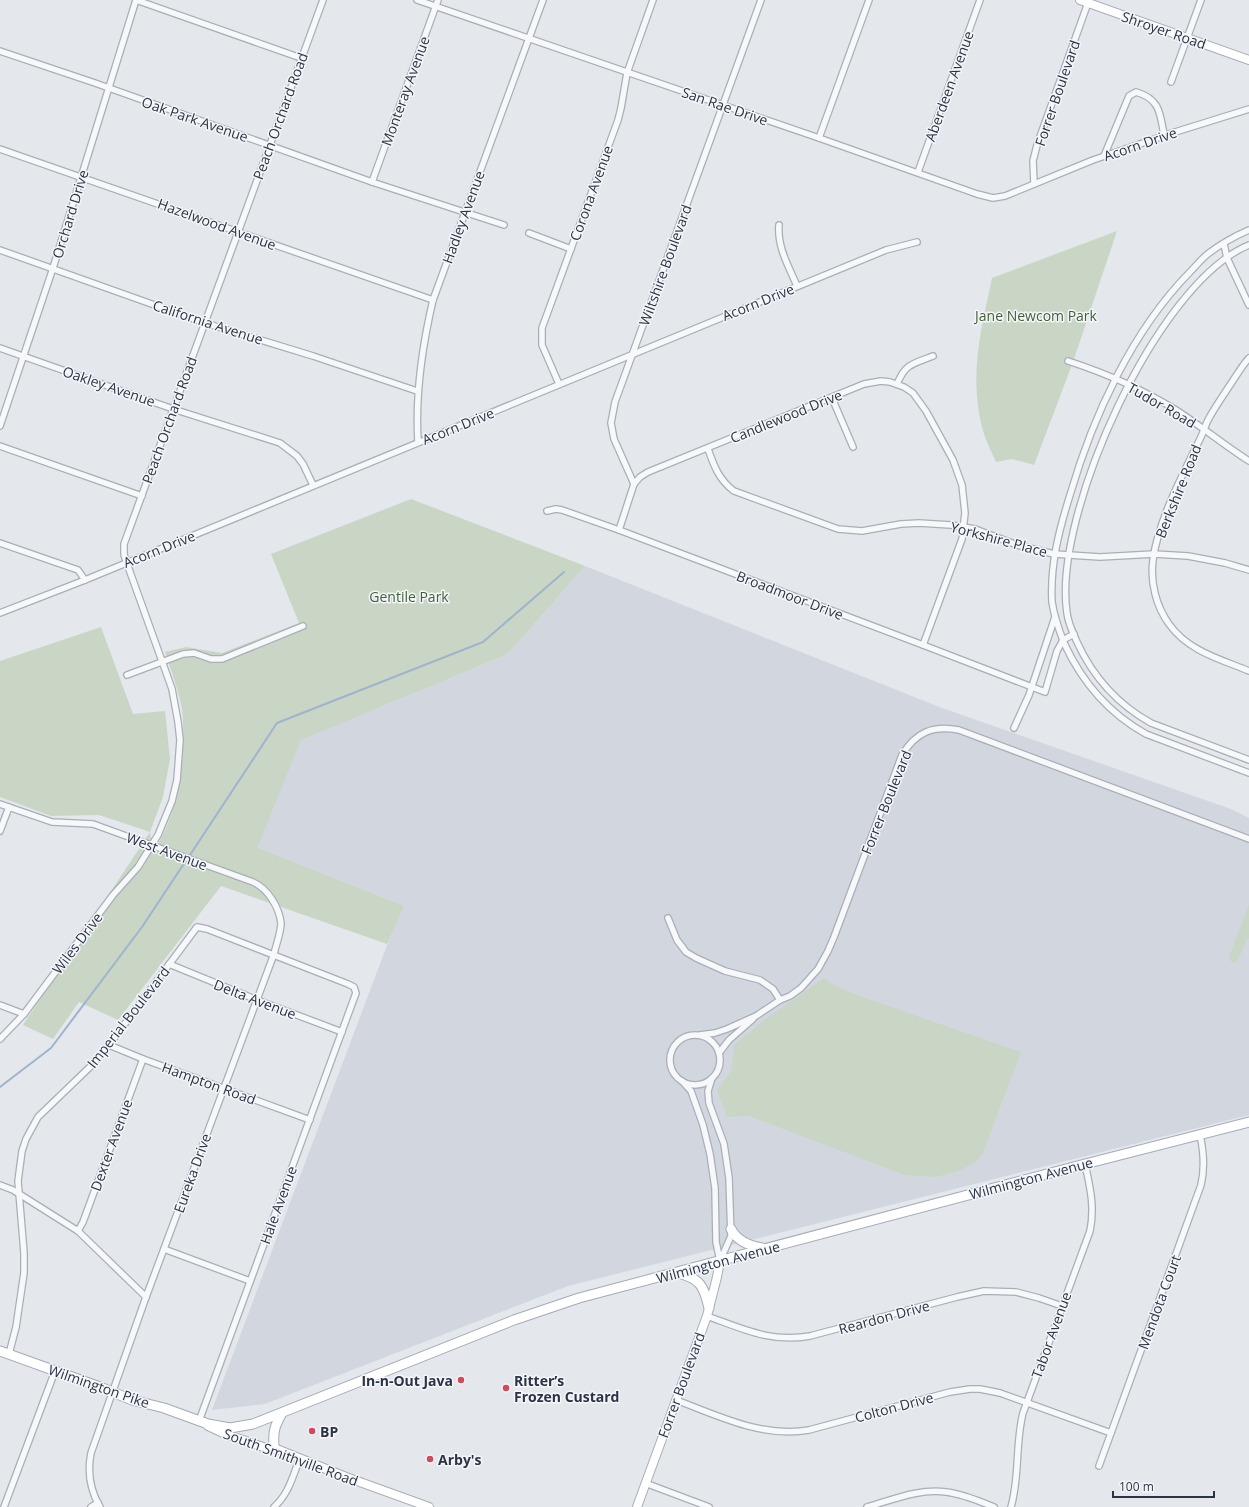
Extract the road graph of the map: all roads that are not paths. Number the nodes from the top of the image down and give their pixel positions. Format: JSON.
{"nodes":[{"id":1,"x":136,"y":0,"type":"edge"},
{"id":2,"x":323,"y":0,"type":"edge"},
{"id":3,"x":417,"y":0,"type":"edge"},
{"id":4,"x":438,"y":0,"type":"edge"},
{"id":5,"x":543,"y":0,"type":"edge"},
{"id":6,"x":653,"y":0,"type":"edge"},
{"id":7,"x":761,"y":0,"type":"edge"},
{"id":8,"x":869,"y":0,"type":"edge"},
{"id":9,"x":980,"y":0,"type":"edge"},
{"id":10,"x":1080,"y":0,"type":"edge"},
{"id":11,"x":1201,"y":0,"type":"edge"},
{"id":12,"x":1090,"y":1,"type":"edge"},
{"id":13,"x":436,"y":7,"type":"junction"},
{"id":14,"x":1187,"y":37,"type":"junction"},
{"id":15,"x":529,"y":39,"type":"junction"},
{"id":16,"x":0,"y":51,"type":"edge"},
{"id":17,"x":301,"y":58,"type":"junction"},
{"id":18,"x":1249,"y":60,"type":"edge"},
{"id":19,"x":627,"y":73,"type":"junction"},
{"id":20,"x":1171,"y":82,"type":"dead end"},
{"id":21,"x":108,"y":88,"type":"junction"},
{"id":22,"x":723,"y":106,"type":"junction"},
{"id":23,"x":1249,"y":109,"type":"edge"},
{"id":24,"x":1164,"y":135,"type":"junction"},
{"id":25,"x":819,"y":138,"type":"junction"},
{"id":26,"x":269,"y":146,"type":"junction"},
{"id":27,"x":0,"y":149,"type":"edge"},
{"id":28,"x":1104,"y":156,"type":"junction"},
{"id":29,"x":918,"y":172,"type":"junction"},
{"id":30,"x":82,"y":177,"type":"junction"},
{"id":31,"x":372,"y":182,"type":"junction"},
{"id":32,"x":1034,"y":184,"type":"junction"},
{"id":33,"x":465,"y":211,"type":"junction"},
{"id":34,"x":504,"y":225,"type":"dead end"},
{"id":35,"x":779,"y":225,"type":"dead end"},
{"id":36,"x":1249,"y":230,"type":"edge"},
{"id":37,"x":238,"y":231,"type":"junction"},
{"id":38,"x":528,"y":233,"type":"dead end"},
{"id":39,"x":917,"y":242,"type":"dead end"},
{"id":40,"x":1224,"y":244,"type":"junction"},
{"id":41,"x":1249,"y":245,"type":"edge"},
{"id":42,"x":571,"y":248,"type":"junction"},
{"id":43,"x":0,"y":250,"type":"edge"},
{"id":44,"x":1227,"y":258,"type":"junction"},
{"id":45,"x":53,"y":268,"type":"junction"},
{"id":46,"x":797,"y":286,"type":"junction"},
{"id":47,"x":433,"y":300,"type":"junction"},
{"id":48,"x":1249,"y":305,"type":"edge"},
{"id":49,"x":204,"y":323,"type":"junction"},
{"id":50,"x":0,"y":348,"type":"edge"},
{"id":51,"x":633,"y":353,"type":"junction"},
{"id":52,"x":24,"y":356,"type":"junction"},
{"id":53,"x":933,"y":356,"type":"dead end"},
{"id":54,"x":1249,"y":358,"type":"edge"},
{"id":55,"x":1068,"y":361,"type":"dead end"},
{"id":56,"x":1116,"y":379,"type":"junction"},
{"id":57,"x":559,"y":384,"type":"junction"},
{"id":58,"x":898,"y":384,"type":"junction"},
{"id":59,"x":1129,"y":386,"type":"junction"},
{"id":60,"x":418,"y":391,"type":"junction"},
{"id":61,"x":832,"y":398,"type":"junction"},
{"id":62,"x":173,"y":409,"type":"junction"},
{"id":63,"x":0,"y":426,"type":"edge"},
{"id":64,"x":1204,"y":429,"type":"junction"},
{"id":65,"x":418,"y":442,"type":"junction"},
{"id":66,"x":0,"y":446,"type":"edge"},
{"id":67,"x":853,"y":447,"type":"dead end"},
{"id":68,"x":708,"y":448,"type":"junction"},
{"id":69,"x":1249,"y":461,"type":"edge"},
{"id":70,"x":634,"y":484,"type":"junction"},
{"id":71,"x":313,"y":485,"type":"junction"},
{"id":72,"x":142,"y":496,"type":"junction"},
{"id":73,"x":547,"y":511,"type":"dead end"},
{"id":74,"x":964,"y":527,"type":"junction"},
{"id":75,"x":619,"y":530,"type":"junction"},
{"id":76,"x":0,"y":543,"type":"edge"},
{"id":77,"x":1054,"y":554,"type":"junction"},
{"id":78,"x":1154,"y":554,"type":"junction"},
{"id":79,"x":1068,"y":556,"type":"junction"},
{"id":80,"x":127,"y":562,"type":"junction"},
{"id":81,"x":1249,"y":570,"type":"edge"},
{"id":82,"x":85,"y":580,"type":"junction"},
{"id":83,"x":0,"y":613,"type":"edge"},
{"id":84,"x":1055,"y":617,"type":"junction"},
{"id":85,"x":302,"y":626,"type":"dead end"},
{"id":86,"x":1074,"y":634,"type":"junction"},
{"id":87,"x":1063,"y":640,"type":"junction"},
{"id":88,"x":923,"y":645,"type":"junction"},
{"id":89,"x":163,"y":662,"type":"junction"},
{"id":90,"x":1249,"y":671,"type":"edge"},
{"id":91,"x":127,"y":675,"type":"dead end"},
{"id":92,"x":1032,"y":686,"type":"junction"},
{"id":93,"x":1014,"y":728,"type":"dead end"},
{"id":94,"x":1249,"y":760,"type":"edge"},
{"id":95,"x":1248,"y":771,"type":"edge"},
{"id":96,"x":0,"y":804,"type":"edge"},
{"id":97,"x":9,"y":807,"type":"junction"},
{"id":98,"x":0,"y":831,"type":"edge"},
{"id":99,"x":1249,"y":839,"type":"edge"},
{"id":100,"x":152,"y":846,"type":"junction"},
{"id":101,"x":668,"y":918,"type":"dead end"},
{"id":102,"x":274,"y":954,"type":"junction"},
{"id":103,"x":169,"y":964,"type":"junction"},
{"id":104,"x":257,"y":1000,"type":"junction"},
{"id":105,"x":780,"y":1000,"type":"junction"},
{"id":106,"x":0,"y":1005,"type":"edge"},
{"id":107,"x":24,"y":1014,"type":"junction"},
{"id":108,"x":756,"y":1016,"type":"junction"},
{"id":109,"x":342,"y":1032,"type":"junction"},
{"id":110,"x":700,"y":1035,"type":"junction"},
{"id":111,"x":0,"y":1039,"type":"edge"},
{"id":112,"x":109,"y":1044,"type":"junction"},
{"id":113,"x":719,"y":1053,"type":"junction"},
{"id":114,"x":143,"y":1059,"type":"junction"},
{"id":115,"x":712,"y":1078,"type":"junction"},
{"id":116,"x":682,"y":1081,"type":"junction"},
{"id":117,"x":223,"y":1088,"type":"junction"},
{"id":118,"x":310,"y":1120,"type":"junction"},
{"id":119,"x":1249,"y":1122,"type":"edge"},
{"id":120,"x":1200,"y":1136,"type":"junction"},
{"id":121,"x":1085,"y":1164,"type":"junction"},
{"id":122,"x":0,"y":1185,"type":"edge"},
{"id":123,"x":18,"y":1194,"type":"junction"},
{"id":124,"x":731,"y":1229,"type":"junction"},
{"id":125,"x":78,"y":1231,"type":"junction"},
{"id":126,"x":164,"y":1249,"type":"junction"},
{"id":127,"x":765,"y":1249,"type":"junction"},
{"id":128,"x":720,"y":1262,"type":"junction"},
{"id":129,"x":676,"y":1273,"type":"junction"},
{"id":130,"x":250,"y":1281,"type":"junction"},
{"id":131,"x":146,"y":1297,"type":"junction"},
{"id":132,"x":1062,"y":1306,"type":"junction"},
{"id":133,"x":708,"y":1312,"type":"junction"},
{"id":134,"x":4,"y":1353,"type":"edge"},
{"id":135,"x":55,"y":1371,"type":"junction"},
{"id":136,"x":112,"y":1392,"type":"junction"},
{"id":137,"x":676,"y":1400,"type":"junction"},
{"id":138,"x":1027,"y":1402,"type":"junction"},
{"id":139,"x":282,"y":1413,"type":"junction"},
{"id":140,"x":199,"y":1421,"type":"junction"},
{"id":141,"x":1111,"y":1433,"type":"junction"},
{"id":142,"x":274,"y":1448,"type":"junction"},
{"id":143,"x":300,"y":1458,"type":"junction"},
{"id":144,"x":1099,"y":1466,"type":"dead end"},
{"id":145,"x":645,"y":1484,"type":"junction"},
{"id":146,"x":99,"y":1505,"type":"edge"},
{"id":147,"x":875,"y":1506,"type":"edge"},
{"id":148,"x":4,"y":1507,"type":"edge"},
{"id":149,"x":91,"y":1507,"type":"edge"},
{"id":150,"x":274,"y":1507,"type":"edge"},
{"id":151,"x":429,"y":1507,"type":"edge"},
{"id":152,"x":637,"y":1507,"type":"edge"},
{"id":153,"x":709,"y":1507,"type":"edge"},
{"id":154,"x":867,"y":1507,"type":"edge"},
{"id":155,"x":994,"y":1507,"type":"edge"},
{"id":156,"x":1011,"y":1507,"type":"edge"}],
"edges":[{"from":1,"to":17,"type":"street"},
{"from":1,"to":21,"type":"street","name":"Orchard Drive"},
{"from":2,"to":17,"type":"street","name":"Peach Orchard Road"},
{"from":3,"to":13,"type":"street","name":"San Rae Drive"},
{"from":4,"to":13,"type":"street","name":"Monteray Avenue"},
{"from":5,"to":15,"type":"street","name":"Hadley Avenue"},
{"from":6,"to":19,"type":"street","name":"Corona Avenue"},
{"from":7,"to":22,"type":"street","name":"Wiltshire Boulevard"},
{"from":8,"to":25,"type":"street"},
{"from":9,"to":29,"type":"street","name":"Aberdeen Avenue"},
{"from":10,"to":12,"type":"main road","name":"Shroyer Road"},
{"from":11,"to":14,"type":"street"},
{"from":12,"to":14,"type":"main road","name":"Shroyer Road"},
{"from":12,"to":32,"type":"street","name":"Forrer Boulevard"},
{"from":13,"to":15,"type":"street","name":"San Rae Drive"},
{"from":13,"to":31,"type":"street","name":"Monteray Avenue"},
{"from":14,"to":18,"type":"main road","name":"Shroyer Road"},
{"from":14,"to":20,"type":"street"},
{"from":15,"to":19,"type":"street","name":"San Rae Drive"},
{"from":15,"to":33,"type":"street","name":"Hadley Avenue"},
{"from":16,"to":21,"type":"street","name":"Oak Park Avenue"},
{"from":17,"to":26,"type":"street","name":"Peach Orchard Road"},
{"from":19,"to":22,"type":"street","name":"San Rae Drive"},
{"from":19,"to":42,"type":"street","name":"Corona Avenue"},
{"from":21,"to":26,"type":"street","name":"Oak Park Avenue"},
{"from":21,"to":30,"type":"street","name":"Orchard Drive"},
{"from":22,"to":25,"type":"street","name":"San Rae Drive"},
{"from":22,"to":51,"type":"street","name":"Wiltshire Boulevard"},
{"from":23,"to":24,"type":"street","name":"Acorn Drive"},
{"from":24,"to":28,"type":"street","name":"Acorn Drive"},
{"from":24,"to":28,"type":"street"},
{"from":25,"to":29,"type":"street","name":"San Rae Drive"},
{"from":26,"to":31,"type":"street","name":"Oak Park Avenue"},
{"from":26,"to":37,"type":"street","name":"Peach Orchard Road"},
{"from":27,"to":30,"type":"street","name":"Hazelwood Avenue"},
{"from":28,"to":32,"type":"street","name":"Acorn Drive"},
{"from":29,"to":32,"type":"street","name":"San Rae Drive"},
{"from":30,"to":37,"type":"street","name":"Hazelwood Avenue"},
{"from":30,"to":45,"type":"street","name":"Orchard Drive"},
{"from":31,"to":33,"type":"street","name":"Oak Park Avenue"},
{"from":33,"to":34,"type":"street","name":"Oak Park Avenue"},
{"from":33,"to":47,"type":"street","name":"Hadley Avenue"},
{"from":35,"to":46,"type":"street"},
{"from":36,"to":40,"type":"street"},
{"from":37,"to":47,"type":"street","name":"Hazelwood Avenue"},
{"from":37,"to":49,"type":"street","name":"Peach Orchard Road"},
{"from":38,"to":42,"type":"street"},
{"from":39,"to":46,"type":"street","name":"Acorn Drive"},
{"from":40,"to":44,"type":"street"},
{"from":40,"to":56,"type":"street"},
{"from":41,"to":44,"type":"street"},
{"from":42,"to":57,"type":"street","name":"Corona Avenue"},
{"from":43,"to":45,"type":"street","name":"California Avenue"},
{"from":44,"to":48,"type":"street"},
{"from":44,"to":59,"type":"street"},
{"from":45,"to":49,"type":"street","name":"California Avenue"},
{"from":45,"to":52,"type":"street","name":"Orchard Drive"},
{"from":46,"to":51,"type":"street","name":"Acorn Drive"},
{"from":47,"to":60,"type":"street","name":"Hadley Avenue"},
{"from":49,"to":60,"type":"street","name":"California Avenue"},
{"from":49,"to":62,"type":"street","name":"Peach Orchard Road"},
{"from":50,"to":52,"type":"street","name":"Oakley Avenue"},
{"from":51,"to":57,"type":"street","name":"Acorn Drive"},
{"from":51,"to":70,"type":"street","name":"Wiltshire Boulevard"},
{"from":52,"to":62,"type":"street","name":"Oakley Avenue"},
{"from":52,"to":63,"type":"street","name":"Orchard Drive"},
{"from":53,"to":58,"type":"street"},
{"from":54,"to":64,"type":"street","name":"Berkshire Road"},
{"from":55,"to":56,"type":"street","name":"Tudor Road"},
{"from":56,"to":59,"type":"street","name":"Tudor Road"},
{"from":56,"to":77,"type":"street"},
{"from":57,"to":65,"type":"street","name":"Acorn Drive"},
{"from":58,"to":61,"type":"street","name":"Candlewood Drive"},
{"from":58,"to":74,"type":"street"},
{"from":59,"to":64,"type":"street","name":"Tudor Road"},
{"from":59,"to":79,"type":"street"},
{"from":60,"to":65,"type":"street","name":"Hadley Avenue"},
{"from":61,"to":67,"type":"street"},
{"from":61,"to":68,"type":"street","name":"Candlewood Drive"},
{"from":62,"to":71,"type":"street","name":"Oakley Avenue"},
{"from":62,"to":72,"type":"street","name":"Peach Orchard Road"},
{"from":64,"to":69,"type":"street","name":"Tudor Road"},
{"from":64,"to":78,"type":"street","name":"Berkshire Road"},
{"from":65,"to":71,"type":"street","name":"Acorn Drive"},
{"from":66,"to":72,"type":"street"},
{"from":68,"to":70,"type":"street","name":"Candlewood Drive"},
{"from":68,"to":74,"type":"street","name":"Yorkshire Place"},
{"from":70,"to":75,"type":"street"},
{"from":71,"to":80,"type":"street","name":"Acorn Drive"},
{"from":72,"to":80,"type":"street","name":"Peach Orchard Road"},
{"from":73,"to":75,"type":"street","name":"Broadmoor Drive"},
{"from":74,"to":77,"type":"street","name":"Yorkshire Place"},
{"from":74,"to":88,"type":"street"},
{"from":75,"to":88,"type":"street","name":"Broadmoor Drive"},
{"from":76,"to":82,"type":"street"},
{"from":77,"to":79,"type":"street","name":"Yorkshire Place"},
{"from":77,"to":84,"type":"street"},
{"from":78,"to":79,"type":"street","name":"Yorkshire Place"},
{"from":78,"to":81,"type":"street","name":"Yorkshire Place"},
{"from":78,"to":90,"type":"street","name":"Berkshire Road"},
{"from":79,"to":86,"type":"street"},
{"from":80,"to":82,"type":"street","name":"Acorn Drive"},
{"from":80,"to":89,"type":"street","name":"Peach Orchard Road"},
{"from":82,"to":83,"type":"street","name":"Acorn Drive"},
{"from":84,"to":87,"type":"street"},
{"from":84,"to":92,"type":"street"},
{"from":85,"to":89,"type":"street"},
{"from":86,"to":87,"type":"street"},
{"from":86,"to":94,"type":"street"},
{"from":87,"to":92,"type":"street"},
{"from":87,"to":95,"type":"street"},
{"from":88,"to":92,"type":"street","name":"Broadmoor Drive"},
{"from":89,"to":91,"type":"street"},
{"from":89,"to":100,"type":"street","name":"Peach Orchard Road"},
{"from":92,"to":93,"type":"street"},
{"from":96,"to":97,"type":"street","name":"West Avenue"},
{"from":97,"to":98,"type":"street"},
{"from":97,"to":100,"type":"street","name":"West Avenue"},
{"from":99,"to":105,"type":"street","name":"Forrer Boulevard"},
{"from":100,"to":102,"type":"street","name":"West Avenue"},
{"from":100,"to":107,"type":"street","name":"Wiles Drive"},
{"from":101,"to":105,"type":"street"},
{"from":102,"to":103,"type":"street","name":"Imperial Boulevard"},
{"from":102,"to":104,"type":"street","name":"Eureka Drive"},
{"from":102,"to":109,"type":"street","name":"Hale Avenue"},
{"from":103,"to":104,"type":"street","name":"Delta Avenue"},
{"from":103,"to":112,"type":"street","name":"Imperial Boulevard"},
{"from":104,"to":109,"type":"street","name":"Delta Avenue"},
{"from":104,"to":117,"type":"street","name":"Eureka Drive"},
{"from":105,"to":108,"type":"street","name":"Forrer Boulevard"},
{"from":106,"to":107,"type":"street"},
{"from":107,"to":111,"type":"street","name":"Wiles Drive"},
{"from":108,"to":110,"type":"street","name":"Forrer Boulevard"},
{"from":108,"to":113,"type":"street","name":"Forrer Boulevard"},
{"from":109,"to":118,"type":"street","name":"Hale Avenue"},
{"from":110,"to":113,"type":"street"},
{"from":110,"to":116,"type":"street","name":"Forrer Boulevard"},
{"from":112,"to":114,"type":"street","name":"Hampton Road"},
{"from":112,"to":123,"type":"street","name":"Imperial Boulevard"},
{"from":113,"to":115,"type":"street","name":"Forrer Boulevard"},
{"from":114,"to":117,"type":"street","name":"Hampton Road"},
{"from":114,"to":125,"type":"street","name":"Dexter Avenue"},
{"from":115,"to":116,"type":"street"},
{"from":115,"to":124,"type":"street","name":"Forrer Boulevard"},
{"from":116,"to":128,"type":"street","name":"Forrer Boulevard"},
{"from":117,"to":118,"type":"street","name":"Hampton Road"},
{"from":117,"to":126,"type":"street","name":"Eureka Drive"},
{"from":118,"to":130,"type":"street","name":"Hale Avenue"},
{"from":119,"to":120,"type":"main road","name":"Wilmington Avenue"},
{"from":120,"to":121,"type":"main road","name":"Wilmington Avenue"},
{"from":120,"to":141,"type":"street","name":"Mendota Court"},
{"from":121,"to":127,"type":"main road","name":"Wilmington Avenue"},
{"from":121,"to":132,"type":"street","name":"Tabor Avenue"},
{"from":122,"to":123,"type":"street"},
{"from":123,"to":125,"type":"street"},
{"from":123,"to":134,"type":"street","name":"Imperial Boulevard"},
{"from":124,"to":127,"type":"main road"},
{"from":124,"to":128,"type":"street","name":"Forrer Boulevard"},
{"from":125,"to":131,"type":"street"},
{"from":126,"to":130,"type":"street"},
{"from":126,"to":131,"type":"street","name":"Eureka Drive"},
{"from":127,"to":128,"type":"main road","name":"Wilmington Avenue"},
{"from":128,"to":129,"type":"main road","name":"Wilmington Avenue"},
{"from":128,"to":133,"type":"main road","name":"Forrer Boulevard"},
{"from":129,"to":133,"type":"main road"},
{"from":129,"to":139,"type":"main road","name":"Wilmington Avenue"},
{"from":130,"to":140,"type":"street","name":"Hale Avenue"},
{"from":131,"to":136,"type":"street","name":"Eureka Drive"},
{"from":132,"to":133,"type":"street","name":"Reardon Drive"},
{"from":132,"to":138,"type":"street","name":"Tabor Avenue"},
{"from":133,"to":137,"type":"main road","name":"Forrer Boulevard"},
{"from":134,"to":135,"type":"main road","name":"Wilmington Pike"},
{"from":135,"to":136,"type":"main road","name":"Wilmington Pike"},
{"from":135,"to":148,"type":"street"},
{"from":136,"to":140,"type":"main road","name":"Wilmington Pike"},
{"from":136,"to":146,"type":"street","name":"Eureka Drive"},
{"from":137,"to":138,"type":"street","name":"Colton Drive"},
{"from":137,"to":145,"type":"main road","name":"Forrer Boulevard"},
{"from":138,"to":141,"type":"street","name":"Colton Drive"},
{"from":138,"to":156,"type":"street","name":"Tabor Avenue"},
{"from":139,"to":140,"type":"main road","name":"Wilmington Avenue"},
{"from":139,"to":142,"type":"main road"},
{"from":140,"to":142,"type":"main road","name":"South Smithville Road"},
{"from":141,"to":144,"type":"street","name":"Mendota Court"},
{"from":142,"to":143,"type":"main road","name":"South Smithville Road"},
{"from":143,"to":150,"type":"street"},
{"from":143,"to":151,"type":"main road","name":"South Smithville Road"},
{"from":145,"to":152,"type":"main road","name":"Forrer Boulevard"},
{"from":145,"to":153,"type":"street"},
{"from":146,"to":149,"type":"street"},
{"from":147,"to":154,"type":"street"},
{"from":147,"to":155,"type":"street"}]}
